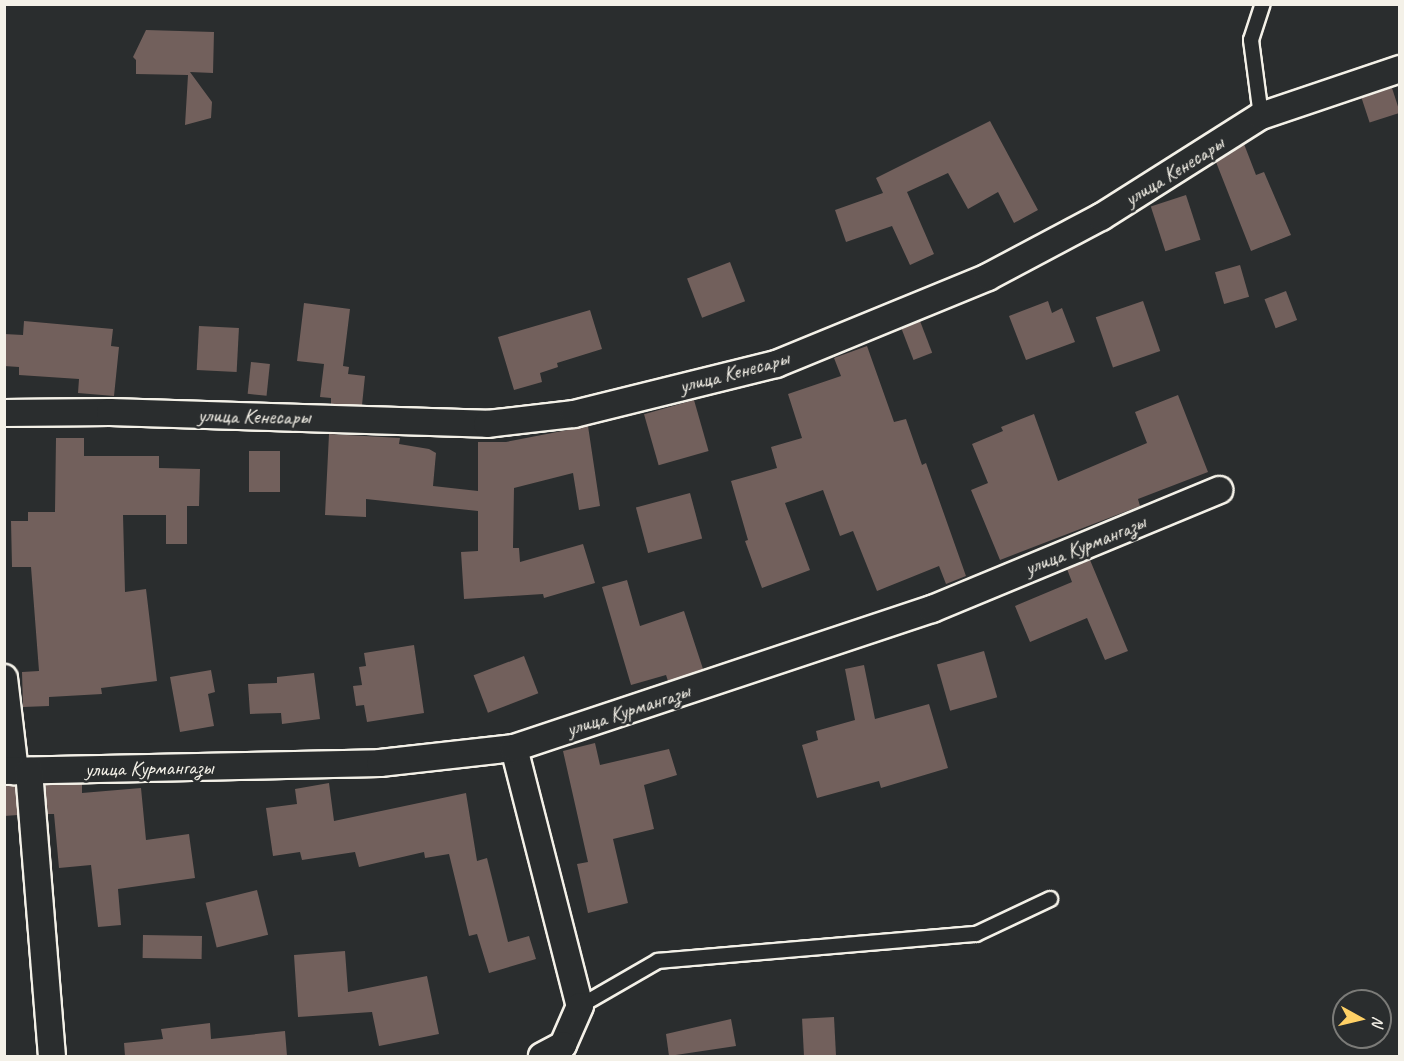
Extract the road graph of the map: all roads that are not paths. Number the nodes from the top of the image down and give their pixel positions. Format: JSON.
{"nodes":[{"id":1,"x":1263,"y":4,"type":"edge"},
{"id":2,"x":1400,"y":69,"type":"edge"},
{"id":3,"x":1261,"y":116,"type":"junction"},
{"id":4,"x":4,"y":413,"type":"edge"},
{"id":5,"x":1219,"y":490,"type":"dead end"},
{"id":6,"x":4,"y":678,"type":"edge"},
{"id":7,"x":514,"y":748,"type":"junction"},
{"id":8,"x":16,"y":771,"type":"edge"},
{"id":9,"x":1050,"y":899,"type":"dead end"},
{"id":10,"x":580,"y":1006,"type":"junction"},
{"id":11,"x":52,"y":1056,"type":"edge"},
{"id":12,"x":542,"y":1056,"type":"edge"}],
"edges":[{"from":1,"to":3,"type":"lane"},
{"from":2,"to":3,"type":"street","name":"улица Кенесары"},
{"from":3,"to":4,"type":"street","name":"улица Кенесары"},
{"from":5,"to":7,"type":"street","name":"улица Курмангазы"},
{"from":6,"to":8,"type":"street"},
{"from":7,"to":8,"type":"street","name":"улица Курмангазы"},
{"from":7,"to":10,"type":"street"},
{"from":8,"to":11,"type":"street"},
{"from":9,"to":10,"type":"lane"},
{"from":10,"to":12,"type":"street"}]}
